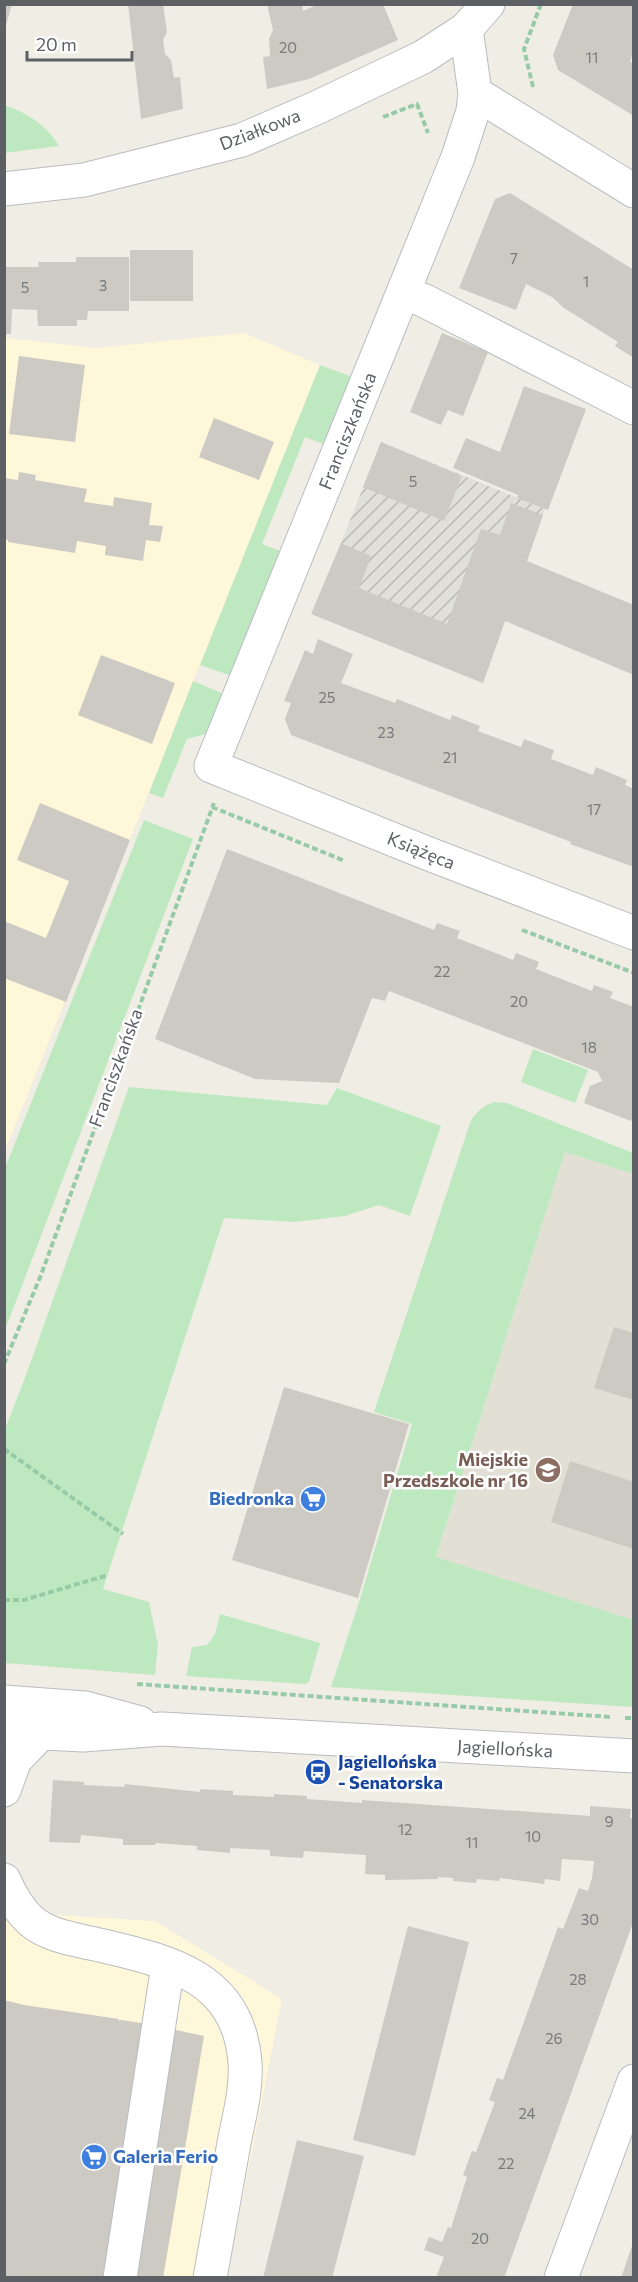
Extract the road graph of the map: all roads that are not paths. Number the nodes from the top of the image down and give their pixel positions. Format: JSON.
{"nodes":[{"id":1,"x":488,"y":4,"type":"edge"},
{"id":2,"x":466,"y":29,"type":"junction"},
{"id":3,"x":475,"y":93,"type":"junction"},
{"id":4,"x":4,"y":189,"type":"edge"},
{"id":5,"x":633,"y":191,"type":"edge"},
{"id":6,"x":405,"y":293,"type":"junction"},
{"id":7,"x":633,"y":408,"type":"edge"},
{"id":8,"x":220,"y":769,"type":"joint"},
{"id":9,"x":633,"y":933,"type":"edge"},
{"id":10,"x":4,"y":1702,"type":"edge"},
{"id":11,"x":162,"y":1729,"type":"junction"},
{"id":12,"x":4,"y":1731,"type":"edge"},
{"id":13,"x":41,"y":1733,"type":"junction"},
{"id":14,"x":633,"y":1756,"type":"edge"},
{"id":15,"x":4,"y":1790,"type":"edge"},
{"id":16,"x":4,"y":1880,"type":"edge"},
{"id":17,"x":168,"y":1965,"type":"junction"},
{"id":18,"x":633,"y":2080,"type":"edge"},
{"id":19,"x":120,"y":2277,"type":"edge"},
{"id":20,"x":210,"y":2277,"type":"edge"},
{"id":21,"x":561,"y":2277,"type":"edge"}],
"edges":[{"from":1,"to":2,"type":"street","name":"Działkowa"},
{"from":2,"to":3,"type":"street","name":"Franciszkańska"},
{"from":2,"to":4,"type":"street","name":"Działkowa"},
{"from":3,"to":5,"type":"street"},
{"from":3,"to":6,"type":"street","name":"Franciszkańska"},
{"from":6,"to":7,"type":"street"},
{"from":6,"to":8,"type":"street","name":"Franciszkańska"},
{"from":8,"to":9,"type":"street","name":"Książęca"},
{"from":10,"to":11,"type":"street","name":"Jagiellońska"},
{"from":11,"to":13,"type":"street","name":"Jagiellońska"},
{"from":11,"to":14,"type":"street","name":"Jagiellońska"},
{"from":12,"to":13,"type":"street","name":"Jagiellońska"},
{"from":13,"to":15,"type":"street"},
{"from":16,"to":17,"type":"street"},
{"from":17,"to":19,"type":"street"},
{"from":17,"to":20,"type":"street"},
{"from":18,"to":21,"type":"street"}]}
